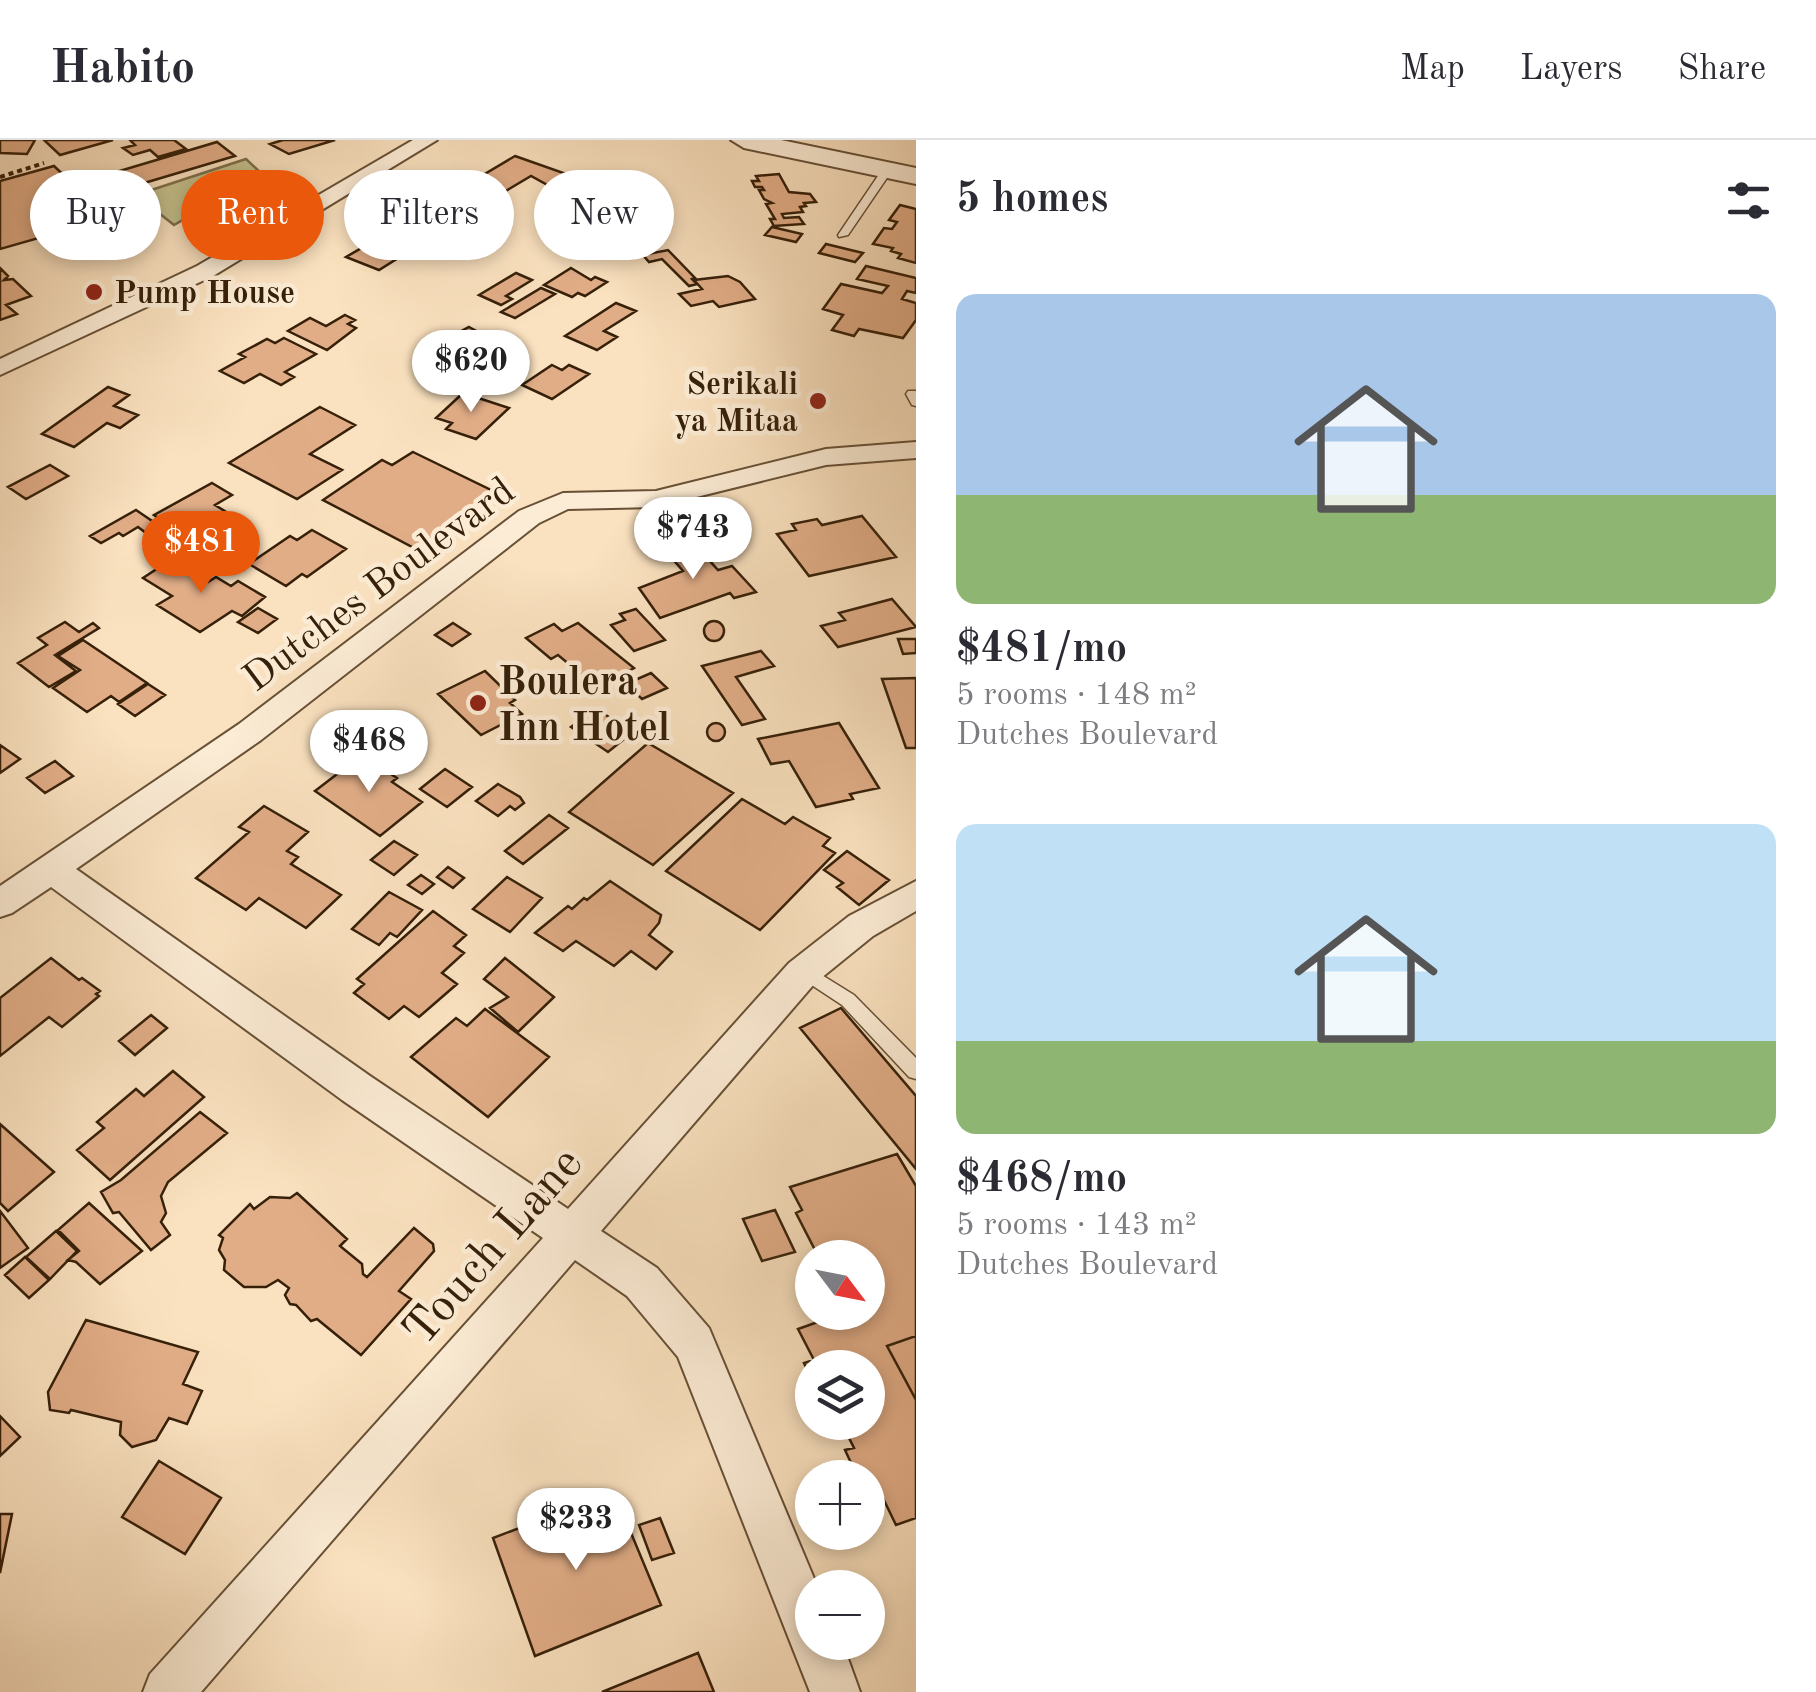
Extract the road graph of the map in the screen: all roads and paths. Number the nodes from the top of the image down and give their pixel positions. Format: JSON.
{"nodes":[{"id":1,"x":427,"y":140,"type":"edge"},
{"id":2,"x":744,"y":140,"type":"edge"},
{"id":3,"x":904,"y":140,"type":"edge"},
{"id":4,"x":44,"y":162,"type":"dead end"},
{"id":5,"x":888,"y":170,"type":"junction"},
{"id":6,"x":916,"y":176,"type":"edge"},
{"id":7,"x":0,"y":177,"type":"edge"},
{"id":8,"x":844,"y":235,"type":"dead end"},
{"id":9,"x":0,"y":368,"type":"edge"},
{"id":10,"x":916,"y":450,"type":"edge"},
{"id":11,"x":50,"y":868,"type":"junction"},
{"id":12,"x":916,"y":894,"type":"edge"},
{"id":13,"x":0,"y":904,"type":"edge"},
{"id":14,"x":804,"y":971,"type":"junction"},
{"id":15,"x":916,"y":1071,"type":"edge"},
{"id":16,"x":570,"y":1234,"type":"junction"},
{"id":17,"x":795,"y":1590,"type":"edge"},
{"id":18,"x":823,"y":1660,"type":"edge"},
{"id":19,"x":168,"y":1692,"type":"edge"},
{"id":20,"x":835,"y":1692,"type":"edge"}],
"edges":[{"from":1,"to":9,"type":"street"},
{"from":2,"to":5,"type":"street"},
{"from":3,"to":5,"type":"street"},
{"from":4,"to":7,"type":"path"},
{"from":5,"to":6,"type":"street"},
{"from":5,"to":8,"type":"lane"},
{"from":10,"to":11,"type":"street","name":"Dutches Boulevard"},
{"from":11,"to":13,"type":"street","name":"Dutches Boulevard"},
{"from":11,"to":16,"type":"street"},
{"from":12,"to":14,"type":"street","name":"Touch Lane"},
{"from":14,"to":15,"type":"lane"},
{"from":14,"to":16,"type":"street","name":"Touch Lane"},
{"from":16,"to":17,"type":"street"},
{"from":16,"to":19,"type":"street","name":"Touch Lane"},
{"from":18,"to":20,"type":"street"}]}
